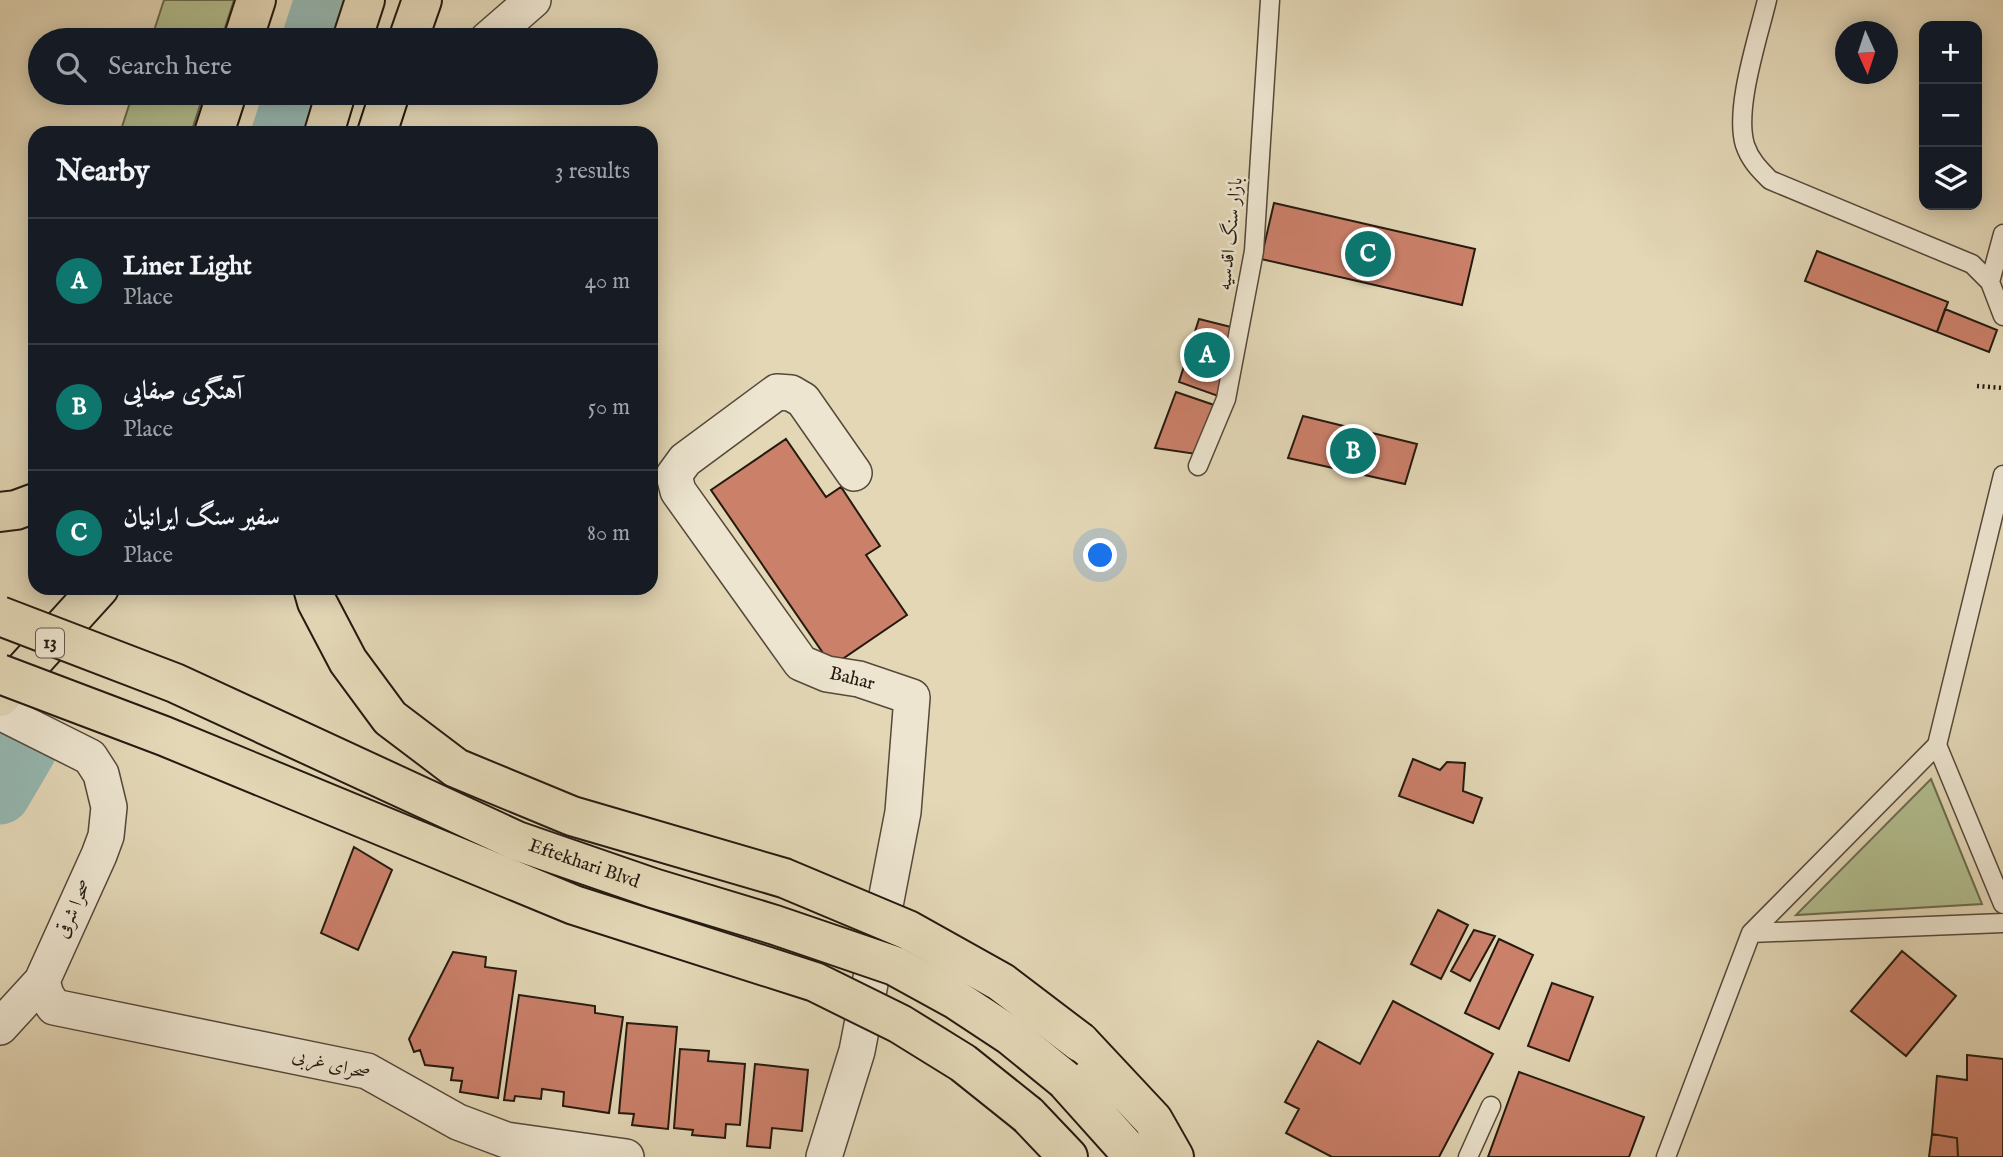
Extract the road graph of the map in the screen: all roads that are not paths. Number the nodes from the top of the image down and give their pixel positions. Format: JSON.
{"nodes":[{"id":1,"x":256,"y":0,"type":"edge"},
{"id":2,"x":365,"y":0,"type":"edge"},
{"id":3,"x":422,"y":0,"type":"edge"},
{"id":4,"x":533,"y":0,"type":"edge"},
{"id":5,"x":1270,"y":0,"type":"edge"},
{"id":6,"x":1767,"y":0,"type":"edge"},
{"id":7,"x":247,"y":28,"type":"edge"},
{"id":8,"x":356,"y":28,"type":"edge"},
{"id":9,"x":412,"y":28,"type":"edge"},
{"id":10,"x":501,"y":28,"type":"edge"},
{"id":11,"x":223,"y":105,"type":"edge"},
{"id":12,"x":332,"y":105,"type":"edge"},
{"id":13,"x":386,"y":105,"type":"edge"},
{"id":14,"x":216,"y":126,"type":"edge"},
{"id":15,"x":326,"y":126,"type":"edge"},
{"id":16,"x":379,"y":126,"type":"edge"},
{"id":17,"x":2003,"y":234,"type":"edge"},
{"id":18,"x":1990,"y":282,"type":"junction"},
{"id":19,"x":2003,"y":316,"type":"edge"},
{"id":20,"x":1198,"y":466,"type":"dead end"},
{"id":21,"x":855,"y":473,"type":"dead end"},
{"id":22,"x":2003,"y":475,"type":"edge"},
{"id":23,"x":28,"y":506,"type":"edge"},
{"id":24,"x":0,"y":512,"type":"edge"},
{"id":25,"x":93,"y":595,"type":"edge"},
{"id":26,"x":315,"y":595,"type":"edge"},
{"id":27,"x":0,"y":615,"type":"edge"},
{"id":28,"x":0,"y":674,"type":"edge"},
{"id":29,"x":0,"y":697,"type":"edge"},
{"id":30,"x":0,"y":712,"type":"edge"},
{"id":31,"x":1937,"y":745,"type":"junction"},
{"id":32,"x":2003,"y":904,"type":"edge"},
{"id":33,"x":2003,"y":923,"type":"edge"},
{"id":34,"x":1751,"y":933,"type":"junction"},
{"id":35,"x":42,"y":981,"type":"junction"},
{"id":36,"x":0,"y":1027,"type":"edge"},
{"id":37,"x":1491,"y":1106,"type":"dead end"},
{"id":38,"x":626,"y":1157,"type":"edge"},
{"id":39,"x":824,"y":1157,"type":"edge"},
{"id":40,"x":1068,"y":1157,"type":"edge"},
{"id":41,"x":1134,"y":1157,"type":"edge"},
{"id":42,"x":1174,"y":1157,"type":"edge"},
{"id":43,"x":1468,"y":1157,"type":"edge"},
{"id":44,"x":1667,"y":1157,"type":"edge"}],
"edges":[{"from":1,"to":7,"type":"main road"},
{"from":2,"to":8,"type":"main road"},
{"from":3,"to":9,"type":"main road"},
{"from":4,"to":10,"type":"street"},
{"from":5,"to":20,"type":"lane","name":"بازار سنگ اقدسیه"},
{"from":6,"to":18,"type":"lane"},
{"from":11,"to":14,"type":"main road"},
{"from":12,"to":15,"type":"main road"},
{"from":13,"to":16,"type":"main road"},
{"from":17,"to":18,"type":"lane"},
{"from":18,"to":19,"type":"lane"},
{"from":21,"to":39,"type":"street","name":"Bahar"},
{"from":22,"to":31,"type":"lane"},
{"from":23,"to":24,"type":"main road"},
{"from":25,"to":29,"type":"main road","number":"13"},
{"from":26,"to":42,"type":"main road","bridge":true},
{"from":27,"to":41,"type":"main road","name":"Eftekhari Blvd","bridge":true},
{"from":28,"to":40,"type":"main road","name":"Eftekhari Blvd","bridge":true},
{"from":30,"to":35,"type":"street"},
{"from":31,"to":32,"type":"lane"},
{"from":31,"to":34,"type":"lane"},
{"from":33,"to":34,"type":"lane"},
{"from":34,"to":44,"type":"lane"},
{"from":35,"to":36,"type":"street"},
{"from":35,"to":38,"type":"street","name":"صحرای غربی"},
{"from":37,"to":43,"type":"lane"}]}
